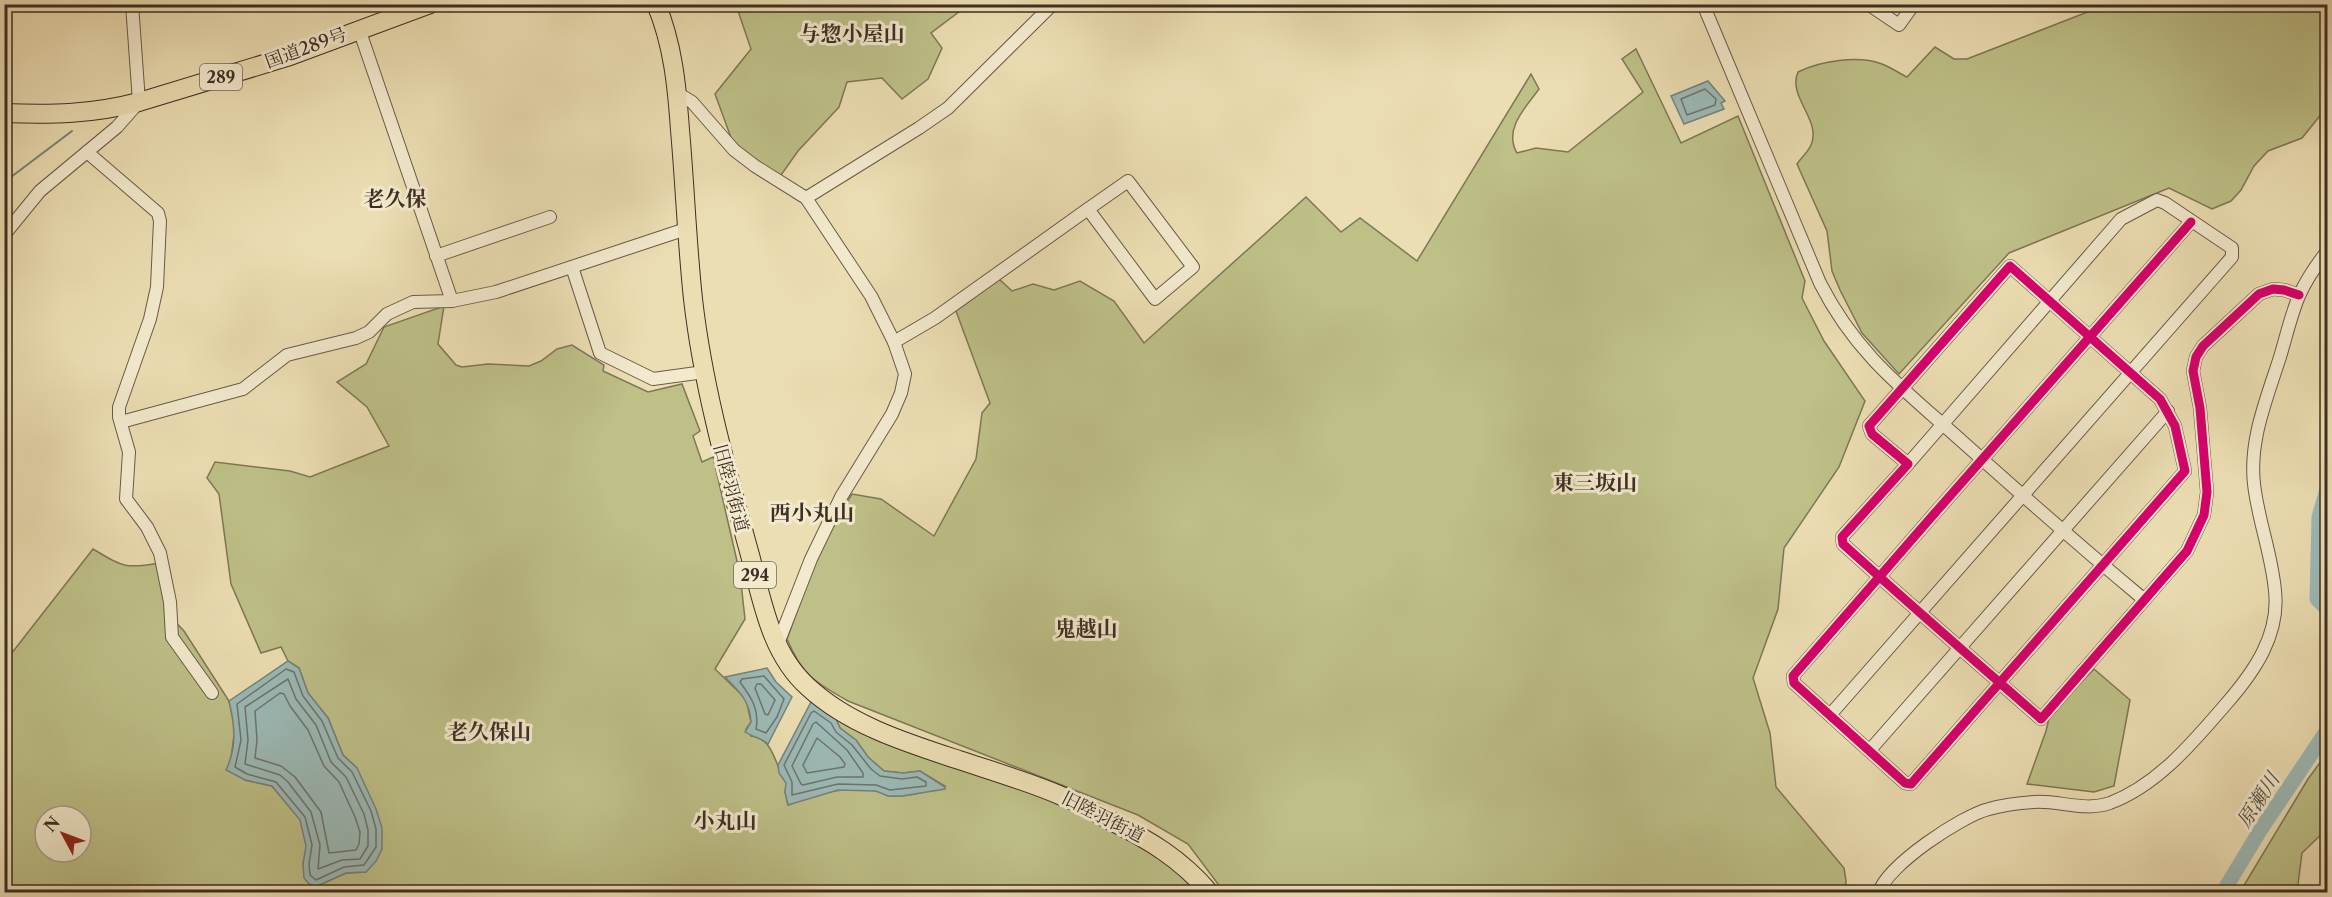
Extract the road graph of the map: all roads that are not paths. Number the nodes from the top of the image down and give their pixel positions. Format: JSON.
{"nodes":[{"id":1,"x":132,"y":4,"type":"edge"},
{"id":2,"x":430,"y":4,"type":"edge"},
{"id":3,"x":656,"y":4,"type":"edge"},
{"id":4,"x":1053,"y":4,"type":"edge"},
{"id":5,"x":1703,"y":4,"type":"edge"},
{"id":6,"x":1868,"y":4,"type":"edge"},
{"id":7,"x":1914,"y":4,"type":"edge"},
{"id":8,"x":359,"y":29,"type":"junction"},
{"id":9,"x":677,"y":93,"type":"junction"},
{"id":10,"x":139,"y":102,"type":"junction"},
{"id":11,"x":4,"y":112,"type":"edge"},
{"id":12,"x":87,"y":152,"type":"junction"},
{"id":13,"x":806,"y":198,"type":"junction"},
{"id":14,"x":1088,"y":209,"type":"junction"},
{"id":15,"x":550,"y":217,"type":"dead end"},
{"id":16,"x":2191,"y":222,"type":"junction"},
{"id":17,"x":689,"y":228,"type":"junction"},
{"id":18,"x":4,"y":235,"type":"edge"},
{"id":19,"x":2328,"y":250,"type":"edge"},
{"id":20,"x":436,"y":256,"type":"junction"},
{"id":21,"x":572,"y":267,"type":"junction"},
{"id":22,"x":2299,"y":295,"type":"junction"},
{"id":23,"x":452,"y":301,"type":"junction"},
{"id":24,"x":2050,"y":301,"type":"junction"},
{"id":25,"x":2090,"y":336,"type":"junction"},
{"id":26,"x":894,"y":342,"type":"junction"},
{"id":27,"x":704,"y":372,"type":"junction"},
{"id":28,"x":2130,"y":372,"type":"junction"},
{"id":29,"x":1901,"y":389,"type":"junction"},
{"id":30,"x":2168,"y":411,"type":"junction"},
{"id":31,"x":121,"y":422,"type":"junction"},
{"id":32,"x":1943,"y":425,"type":"junction"},
{"id":33,"x":1983,"y":460,"type":"junction"},
{"id":34,"x":1908,"y":464,"type":"junction"},
{"id":35,"x":2022,"y":495,"type":"junction"},
{"id":36,"x":2063,"y":530,"type":"junction"},
{"id":37,"x":2103,"y":565,"type":"junction"},
{"id":38,"x":1879,"y":577,"type":"junction"},
{"id":39,"x":2146,"y":597,"type":"junction"},
{"id":40,"x":1918,"y":613,"type":"junction"},
{"id":41,"x":777,"y":646,"type":"junction"},
{"id":42,"x":1959,"y":647,"type":"junction"},
{"id":43,"x":2000,"y":683,"type":"junction"},
{"id":44,"x":212,"y":693,"type":"dead end"},
{"id":45,"x":1830,"y":715,"type":"junction"},
{"id":46,"x":1870,"y":750,"type":"junction"},
{"id":47,"x":1199,"y":888,"type":"edge"},
{"id":48,"x":1879,"y":892,"type":"edge"}],
"edges":[{"from":1,"to":10,"type":"street"},
{"from":2,"to":8,"type":"highway","name":"国道289号","number":"289"},
{"from":3,"to":9,"type":"highway","name":"旧陸羽街道","number":"294"},
{"from":4,"to":13,"type":"street"},
{"from":5,"to":29,"type":"street"},
{"from":6,"to":7,"type":"street"},
{"from":8,"to":10,"type":"highway","name":"国道289号","number":"289"},
{"from":8,"to":20,"type":"street"},
{"from":9,"to":13,"type":"street"},
{"from":9,"to":17,"type":"highway","name":"旧陸羽街道","number":"294"},
{"from":10,"to":11,"type":"highway","name":"国道289号","number":"289"},
{"from":10,"to":12,"type":"street"},
{"from":12,"to":18,"type":"street"},
{"from":12,"to":31,"type":"street"},
{"from":13,"to":26,"type":"street"},
{"from":14,"to":14,"type":"street"},
{"from":14,"to":26,"type":"street"},
{"from":15,"to":20,"type":"street"},
{"from":16,"to":24,"type":"street"},
{"from":16,"to":25,"type":"street"},
{"from":16,"to":28,"type":"street"},
{"from":17,"to":21,"type":"street"},
{"from":17,"to":27,"type":"highway","name":"旧陸羽街道","number":"294"},
{"from":19,"to":22,"type":"street"},
{"from":20,"to":23,"type":"street"},
{"from":21,"to":23,"type":"street"},
{"from":21,"to":27,"type":"street"},
{"from":22,"to":39,"type":"street"},
{"from":22,"to":48,"type":"street"},
{"from":23,"to":31,"type":"street"},
{"from":24,"to":25,"type":"street"},
{"from":24,"to":29,"type":"street"},
{"from":24,"to":32,"type":"street"},
{"from":25,"to":28,"type":"street"},
{"from":25,"to":33,"type":"street"},
{"from":26,"to":41,"type":"street"},
{"from":27,"to":41,"type":"highway","name":"旧陸羽街道","number":"294"},
{"from":28,"to":30,"type":"street"},
{"from":28,"to":35,"type":"street"},
{"from":29,"to":32,"type":"street"},
{"from":29,"to":34,"type":"street"},
{"from":30,"to":36,"type":"street"},
{"from":30,"to":37,"type":"street"},
{"from":31,"to":44,"type":"street"},
{"from":32,"to":33,"type":"street"},
{"from":32,"to":34,"type":"street"},
{"from":33,"to":35,"type":"street"},
{"from":33,"to":38,"type":"street"},
{"from":34,"to":38,"type":"street"},
{"from":35,"to":36,"type":"street"},
{"from":35,"to":40,"type":"street"},
{"from":36,"to":37,"type":"street"},
{"from":36,"to":42,"type":"street"},
{"from":37,"to":39,"type":"street"},
{"from":37,"to":43,"type":"street"},
{"from":38,"to":40,"type":"street"},
{"from":38,"to":45,"type":"street"},
{"from":39,"to":43,"type":"street"},
{"from":40,"to":42,"type":"street"},
{"from":40,"to":45,"type":"street"},
{"from":41,"to":47,"type":"highway","name":"旧陸羽街道","number":"294"},
{"from":42,"to":43,"type":"street"},
{"from":42,"to":46,"type":"street"},
{"from":43,"to":46,"type":"street"},
{"from":45,"to":46,"type":"street"}]}
